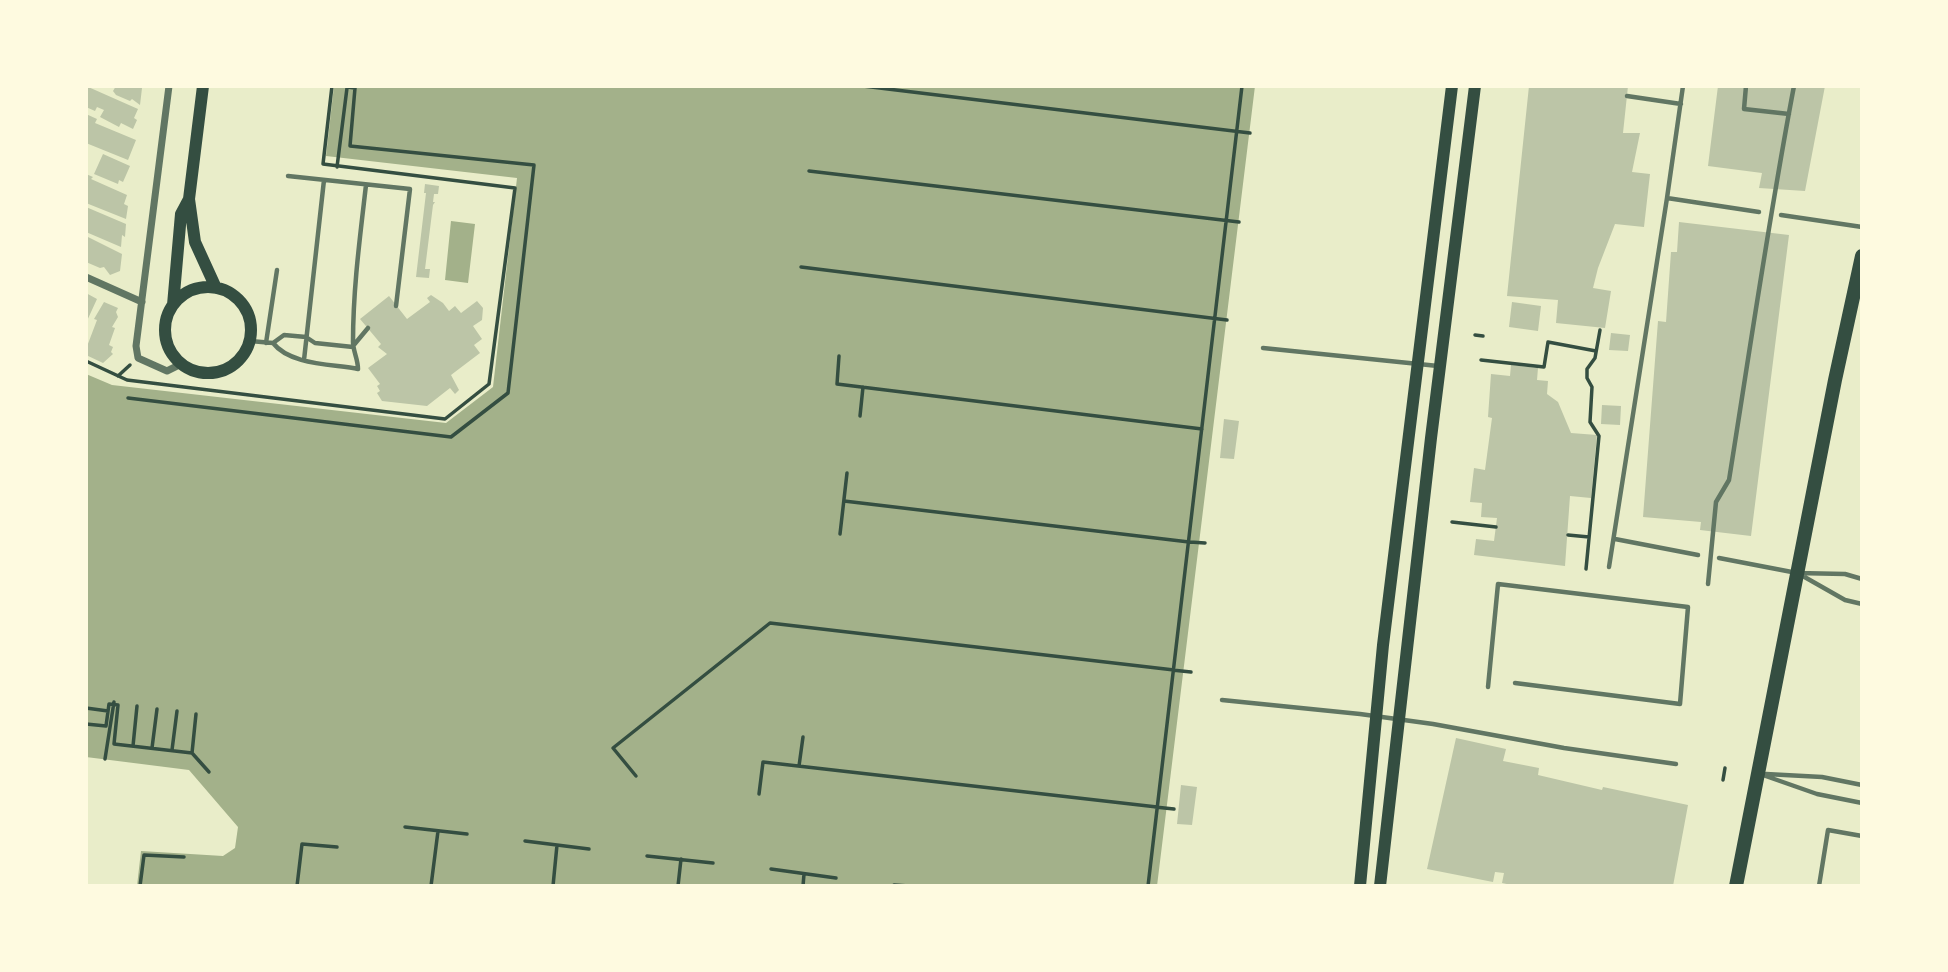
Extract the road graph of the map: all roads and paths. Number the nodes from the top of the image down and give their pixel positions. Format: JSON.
{"nodes":[{"id":1,"x":169,"y":86,"type":"edge"},
{"id":2,"x":203,"y":86,"type":"edge"},
{"id":3,"x":332,"y":86,"type":"edge"},
{"id":4,"x":347,"y":86,"type":"edge"},
{"id":5,"x":863,"y":86,"type":"edge"},
{"id":6,"x":1242,"y":86,"type":"edge"},
{"id":7,"x":1452,"y":86,"type":"edge"},
{"id":8,"x":1475,"y":86,"type":"edge"},
{"id":9,"x":1683,"y":86,"type":"edge"},
{"id":10,"x":1746,"y":86,"type":"edge"},
{"id":11,"x":1794,"y":86,"type":"edge"},
{"id":12,"x":1628,"y":96,"type":"dead end"},
{"id":13,"x":1681,"y":104,"type":"junction"},
{"id":14,"x":1788,"y":114,"type":"junction"},
{"id":15,"x":1237,"y":131,"type":"junction"},
{"id":16,"x":1250,"y":133,"type":"dead end"},
{"id":17,"x":337,"y":167,"type":"dead end"},
{"id":18,"x":809,"y":171,"type":"dead end"},
{"id":19,"x":288,"y":176,"type":"dead end"},
{"id":20,"x":324,"y":180,"type":"junction"},
{"id":21,"x":366,"y":185,"type":"junction"},
{"id":22,"x":1667,"y":198,"type":"junction"},
{"id":23,"x":190,"y":199,"type":"junction"},
{"id":24,"x":1759,"y":212,"type":"dead end"},
{"id":25,"x":1781,"y":215,"type":"dead end"},
{"id":26,"x":1227,"y":220,"type":"junction"},
{"id":27,"x":1239,"y":222,"type":"dead end"},
{"id":28,"x":1862,"y":227,"type":"edge"},
{"id":29,"x":1862,"y":256,"type":"edge"},
{"id":30,"x":801,"y":267,"type":"dead end"},
{"id":31,"x":277,"y":270,"type":"dead end"},
{"id":32,"x":86,"y":277,"type":"edge"},
{"id":33,"x":216,"y":288,"type":"junction"},
{"id":34,"x":142,"y":302,"type":"junction"},
{"id":35,"x":173,"y":305,"type":"junction"},
{"id":36,"x":396,"y":306,"type":"dead end"},
{"id":37,"x":1215,"y":318,"type":"junction"},
{"id":38,"x":1227,"y":320,"type":"dead end"},
{"id":39,"x":368,"y":328,"type":"dead end"},
{"id":40,"x":1600,"y":330,"type":"dead end"},
{"id":41,"x":1475,"y":335,"type":"dead end"},
{"id":42,"x":1483,"y":336,"type":"dead end"},
{"id":43,"x":306,"y":337,"type":"junction"},
{"id":44,"x":250,"y":341,"type":"junction"},
{"id":45,"x":265,"y":343,"type":"junction"},
{"id":46,"x":273,"y":343,"type":"junction"},
{"id":47,"x":353,"y":347,"type":"junction"},
{"id":48,"x":1263,"y":348,"type":"dead end"},
{"id":49,"x":1596,"y":351,"type":"junction"},
{"id":50,"x":839,"y":356,"type":"dead end"},
{"id":51,"x":304,"y":359,"type":"junction"},
{"id":52,"x":1481,"y":360,"type":"dead end"},
{"id":53,"x":86,"y":361,"type":"edge"},
{"id":54,"x":181,"y":364,"type":"junction"},
{"id":55,"x":1419,"y":365,"type":"junction"},
{"id":56,"x":1439,"y":366,"type":"junction"},
{"id":57,"x":863,"y":387,"type":"junction"},
{"id":58,"x":860,"y":416,"type":"dead end"},
{"id":59,"x":1202,"y":429,"type":"junction"},
{"id":60,"x":847,"y":472,"type":"dead end"},
{"id":61,"x":844,"y":501,"type":"junction"},
{"id":62,"x":1452,"y":522,"type":"dead end"},
{"id":63,"x":1496,"y":527,"type":"dead end"},
{"id":64,"x":840,"y":534,"type":"dead end"},
{"id":65,"x":1568,"y":535,"type":"dead end"},
{"id":66,"x":1589,"y":537,"type":"junction"},
{"id":67,"x":1615,"y":539,"type":"junction"},
{"id":68,"x":1177,"y":541,"type":"junction"},
{"id":69,"x":1189,"y":542,"type":"junction"},
{"id":70,"x":1205,"y":543,"type":"dead end"},
{"id":71,"x":1698,"y":555,"type":"dead end"},
{"id":72,"x":1719,"y":558,"type":"dead end"},
{"id":73,"x":1609,"y":567,"type":"dead end"},
{"id":74,"x":1586,"y":569,"type":"dead end"},
{"id":75,"x":1797,"y":573,"type":"junction"},
{"id":76,"x":1862,"y":579,"type":"edge"},
{"id":77,"x":1708,"y":584,"type":"dead end"},
{"id":78,"x":1862,"y":604,"type":"edge"},
{"id":79,"x":1158,"y":668,"type":"junction"},
{"id":80,"x":1174,"y":670,"type":"junction"},
{"id":81,"x":1191,"y":671,"type":"dead end"},
{"id":82,"x":1515,"y":682,"type":"dead end"},
{"id":83,"x":1488,"y":687,"type":"dead end"},
{"id":84,"x":1222,"y":700,"type":"dead end"},
{"id":85,"x":114,"y":703,"type":"junction"},
{"id":86,"x":137,"y":706,"type":"dead end"},
{"id":87,"x":86,"y":708,"type":"edge"},
{"id":88,"x":157,"y":709,"type":"dead end"},
{"id":89,"x":108,"y":711,"type":"junction"},
{"id":90,"x":177,"y":711,"type":"dead end"},
{"id":91,"x":196,"y":714,"type":"dead end"},
{"id":92,"x":1378,"y":716,"type":"junction"},
{"id":93,"x":1398,"y":720,"type":"junction"},
{"id":94,"x":86,"y":724,"type":"edge"},
{"id":95,"x":803,"y":737,"type":"dead end"},
{"id":96,"x":133,"y":746,"type":"junction"},
{"id":97,"x":152,"y":748,"type":"junction"},
{"id":98,"x":172,"y":750,"type":"junction"},
{"id":99,"x":192,"y":753,"type":"junction"},
{"id":100,"x":106,"y":759,"type":"dead end"},
{"id":101,"x":1676,"y":764,"type":"dead end"},
{"id":102,"x":799,"y":766,"type":"junction"},
{"id":103,"x":1725,"y":768,"type":"dead end"},
{"id":104,"x":209,"y":772,"type":"dead end"},
{"id":105,"x":1759,"y":774,"type":"junction"},
{"id":106,"x":636,"y":776,"type":"dead end"},
{"id":107,"x":1723,"y":780,"type":"dead end"},
{"id":108,"x":1862,"y":785,"type":"edge"},
{"id":109,"x":759,"y":794,"type":"dead end"},
{"id":110,"x":1862,"y":803,"type":"edge"},
{"id":111,"x":1145,"y":806,"type":"junction"},
{"id":112,"x":1157,"y":807,"type":"junction"},
{"id":113,"x":1174,"y":809,"type":"dead end"},
{"id":114,"x":405,"y":827,"type":"dead end"},
{"id":115,"x":438,"y":831,"type":"junction"},
{"id":116,"x":467,"y":834,"type":"dead end"},
{"id":117,"x":1862,"y":836,"type":"edge"},
{"id":118,"x":525,"y":841,"type":"dead end"},
{"id":119,"x":557,"y":845,"type":"junction"},
{"id":120,"x":337,"y":847,"type":"dead end"},
{"id":121,"x":589,"y":849,"type":"dead end"},
{"id":122,"x":647,"y":856,"type":"dead end"},
{"id":123,"x":184,"y":857,"type":"dead end"},
{"id":124,"x":681,"y":859,"type":"junction"},
{"id":125,"x":713,"y":863,"type":"dead end"},
{"id":126,"x":771,"y":869,"type":"dead end"},
{"id":127,"x":804,"y":874,"type":"junction"},
{"id":128,"x":836,"y":878,"type":"dead end"},
{"id":129,"x":894,"y":885,"type":"edge"},
{"id":130,"x":140,"y":886,"type":"edge"},
{"id":131,"x":297,"y":886,"type":"edge"},
{"id":132,"x":431,"y":886,"type":"edge"},
{"id":133,"x":552,"y":886,"type":"edge"},
{"id":134,"x":678,"y":886,"type":"edge"},
{"id":135,"x":803,"y":886,"type":"edge"},
{"id":136,"x":909,"y":886,"type":"edge"},
{"id":137,"x":1148,"y":886,"type":"edge"},
{"id":138,"x":1360,"y":886,"type":"edge"},
{"id":139,"x":1380,"y":886,"type":"edge"},
{"id":140,"x":1736,"y":886,"type":"edge"},
{"id":141,"x":1819,"y":886,"type":"edge"}],
"edges":[{"from":1,"to":34,"type":"street"},
{"from":2,"to":23,"type":"main road"},
{"from":3,"to":53,"type":"path"},
{"from":4,"to":17,"type":"path"},
{"from":5,"to":15,"type":"path"},
{"from":6,"to":15,"type":"path"},
{"from":7,"to":55,"type":"main road"},
{"from":8,"to":56,"type":"main road"},
{"from":9,"to":13,"type":"lane"},
{"from":10,"to":14,"type":"lane"},
{"from":11,"to":14,"type":"lane"},
{"from":12,"to":13,"type":"lane"},
{"from":13,"to":22,"type":"lane"},
{"from":14,"to":77,"type":"lane"},
{"from":15,"to":16,"type":"path"},
{"from":15,"to":26,"type":"path"},
{"from":18,"to":26,"type":"path"},
{"from":19,"to":20,"type":"lane"},
{"from":20,"to":21,"type":"lane"},
{"from":20,"to":43,"type":"lane"},
{"from":21,"to":36,"type":"lane"},
{"from":21,"to":47,"type":"lane"},
{"from":22,"to":24,"type":"lane"},
{"from":22,"to":67,"type":"lane"},
{"from":23,"to":33,"type":"main road"},
{"from":23,"to":35,"type":"main road"},
{"from":25,"to":28,"type":"lane"},
{"from":26,"to":27,"type":"path"},
{"from":26,"to":37,"type":"path"},
{"from":29,"to":75,"type":"highway"},
{"from":30,"to":37,"type":"path"},
{"from":31,"to":45,"type":"lane"},
{"from":32,"to":34,"type":"street"},
{"from":33,"to":35,"type":"main road"},
{"from":33,"to":44,"type":"main road"},
{"from":34,"to":54,"type":"street"},
{"from":35,"to":54,"type":"main road"},
{"from":37,"to":38,"type":"path"},
{"from":37,"to":59,"type":"path"},
{"from":39,"to":47,"type":"lane"},
{"from":40,"to":49,"type":"path"},
{"from":41,"to":42,"type":"path"},
{"from":43,"to":46,"type":"lane"},
{"from":43,"to":47,"type":"lane"},
{"from":43,"to":51,"type":"lane"},
{"from":44,"to":45,"type":"lane"},
{"from":44,"to":54,"type":"main road"},
{"from":45,"to":46,"type":"lane"},
{"from":46,"to":51,"type":"lane"},
{"from":47,"to":51,"type":"lane"},
{"from":48,"to":55,"type":"lane"},
{"from":49,"to":52,"type":"path"},
{"from":49,"to":66,"type":"path"},
{"from":50,"to":57,"type":"path"},
{"from":55,"to":56,"type":"lane"},
{"from":55,"to":92,"type":"main road"},
{"from":56,"to":93,"type":"main road"},
{"from":57,"to":58,"type":"path"},
{"from":57,"to":59,"type":"path"},
{"from":59,"to":69,"type":"path"},
{"from":60,"to":61,"type":"path"},
{"from":61,"to":64,"type":"path"},
{"from":61,"to":68,"type":"path"},
{"from":62,"to":63,"type":"path"},
{"from":65,"to":66,"type":"path"},
{"from":66,"to":74,"type":"path"},
{"from":67,"to":71,"type":"lane"},
{"from":67,"to":73,"type":"lane"},
{"from":68,"to":69,"type":"path"},
{"from":68,"to":70,"type":"path"},
{"from":69,"to":80,"type":"path"},
{"from":72,"to":75,"type":"lane"},
{"from":75,"to":76,"type":"lane"},
{"from":75,"to":78,"type":"lane"},
{"from":75,"to":105,"type":"highway"},
{"from":79,"to":80,"type":"path"},
{"from":79,"to":81,"type":"path"},
{"from":79,"to":106,"type":"path"},
{"from":80,"to":112,"type":"path"},
{"from":82,"to":83,"type":"lane"},
{"from":84,"to":92,"type":"lane"},
{"from":85,"to":89,"type":"path"},
{"from":85,"to":96,"type":"path"},
{"from":85,"to":100,"type":"path"},
{"from":86,"to":96,"type":"path"},
{"from":87,"to":89,"type":"path"},
{"from":88,"to":97,"type":"path"},
{"from":89,"to":94,"type":"path"},
{"from":90,"to":98,"type":"path"},
{"from":91,"to":99,"type":"path"},
{"from":92,"to":93,"type":"lane"},
{"from":92,"to":138,"type":"main road"},
{"from":93,"to":101,"type":"lane"},
{"from":93,"to":139,"type":"main road"},
{"from":95,"to":102,"type":"path"},
{"from":96,"to":97,"type":"path"},
{"from":97,"to":98,"type":"path"},
{"from":98,"to":99,"type":"path"},
{"from":99,"to":104,"type":"path"},
{"from":102,"to":109,"type":"path"},
{"from":102,"to":111,"type":"path"},
{"from":103,"to":107,"type":"path"},
{"from":105,"to":108,"type":"lane"},
{"from":105,"to":110,"type":"lane"},
{"from":105,"to":140,"type":"highway"},
{"from":111,"to":112,"type":"path"},
{"from":111,"to":113,"type":"path"},
{"from":112,"to":137,"type":"path"},
{"from":114,"to":115,"type":"path"},
{"from":115,"to":116,"type":"path"},
{"from":115,"to":132,"type":"path"},
{"from":117,"to":141,"type":"lane"},
{"from":118,"to":119,"type":"path"},
{"from":119,"to":121,"type":"path"},
{"from":119,"to":133,"type":"path"},
{"from":120,"to":131,"type":"path"},
{"from":122,"to":124,"type":"path"},
{"from":123,"to":130,"type":"path"},
{"from":124,"to":125,"type":"path"},
{"from":124,"to":134,"type":"path"},
{"from":126,"to":127,"type":"path"},
{"from":127,"to":128,"type":"path"},
{"from":127,"to":135,"type":"path"},
{"from":129,"to":136,"type":"path"}]}
